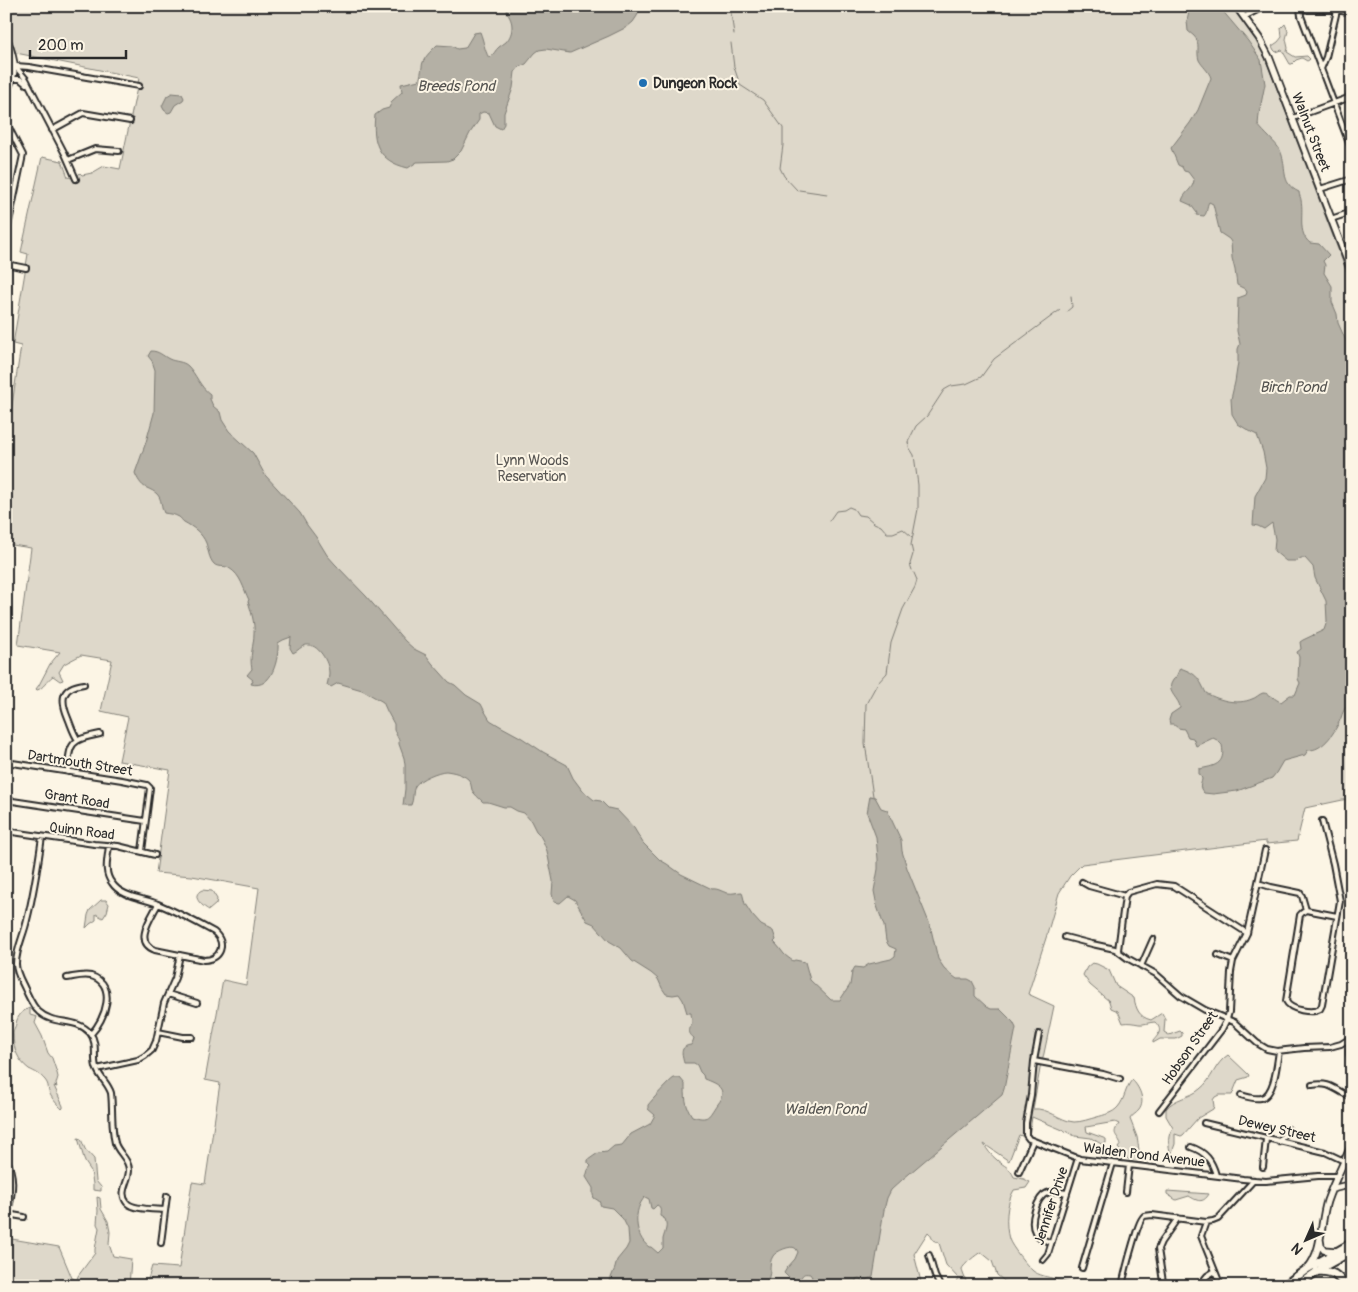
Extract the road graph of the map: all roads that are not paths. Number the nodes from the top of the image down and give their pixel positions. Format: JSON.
{"nodes":[{"id":1,"x":1236,"y":6,"type":"edge"},
{"id":2,"x":1265,"y":6,"type":"edge"},
{"id":3,"x":1298,"y":7,"type":"edge"},
{"id":4,"x":1338,"y":8,"type":"edge"},
{"id":5,"x":1352,"y":13,"type":"edge"},
{"id":6,"x":1244,"y":17,"type":"junction"},
{"id":7,"x":6,"y":36,"type":"edge"},
{"id":8,"x":15,"y":66,"type":"junction"},
{"id":9,"x":1321,"y":68,"type":"junction"},
{"id":10,"x":13,"y":78,"type":"junction"},
{"id":11,"x":28,"y":86,"type":"junction"},
{"id":12,"x":139,"y":86,"type":"dead end"},
{"id":13,"x":1352,"y":86,"type":"edge"},
{"id":14,"x":7,"y":90,"type":"edge"},
{"id":15,"x":1350,"y":99,"type":"edge"},
{"id":16,"x":1333,"y":103,"type":"junction"},
{"id":17,"x":1292,"y":118,"type":"junction"},
{"id":18,"x":130,"y":121,"type":"dead end"},
{"id":19,"x":6,"y":122,"type":"edge"},
{"id":20,"x":52,"y":130,"type":"junction"},
{"id":21,"x":119,"y":151,"type":"dead end"},
{"id":22,"x":1352,"y":151,"type":"edge"},
{"id":23,"x":68,"y":160,"type":"junction"},
{"id":24,"x":1352,"y":179,"type":"edge"},
{"id":25,"x":76,"y":180,"type":"dead end"},
{"id":26,"x":1320,"y":189,"type":"junction"},
{"id":27,"x":1352,"y":212,"type":"edge"},
{"id":28,"x":1331,"y":218,"type":"junction"},
{"id":29,"x":6,"y":236,"type":"edge"},
{"id":30,"x":6,"y":264,"type":"edge"},
{"id":31,"x":26,"y":268,"type":"dead end"},
{"id":32,"x":1352,"y":273,"type":"edge"},
{"id":33,"x":84,"y":684,"type":"dead end"},
{"id":34,"x":100,"y":734,"type":"dead end"},
{"id":35,"x":78,"y":740,"type":"junction"},
{"id":36,"x":6,"y":762,"type":"edge"},
{"id":37,"x":68,"y":772,"type":"junction"},
{"id":38,"x":6,"y":800,"type":"edge"},
{"id":39,"x":145,"y":821,"type":"junction"},
{"id":40,"x":1322,"y":821,"type":"dead end"},
{"id":41,"x":6,"y":832,"type":"edge"},
{"id":42,"x":42,"y":837,"type":"junction"},
{"id":43,"x":109,"y":845,"type":"junction"},
{"id":44,"x":1265,"y":850,"type":"dead end"},
{"id":45,"x":142,"y":852,"type":"junction"},
{"id":46,"x":154,"y":855,"type":"dead end"},
{"id":47,"x":1082,"y":882,"type":"dead end"},
{"id":48,"x":1258,"y":883,"type":"junction"},
{"id":49,"x":1125,"y":896,"type":"junction"},
{"id":50,"x":158,"y":904,"type":"junction"},
{"id":51,"x":1306,"y":910,"type":"junction"},
{"id":52,"x":1337,"y":916,"type":"junction"},
{"id":53,"x":1247,"y":933,"type":"junction"},
{"id":54,"x":1065,"y":937,"type":"dead end"},
{"id":55,"x":1154,"y":939,"type":"dead end"},
{"id":56,"x":1118,"y":950,"type":"junction"},
{"id":57,"x":180,"y":955,"type":"junction"},
{"id":58,"x":1218,"y":955,"type":"dead end"},
{"id":59,"x":1233,"y":962,"type":"junction"},
{"id":60,"x":1140,"y":966,"type":"junction"},
{"id":61,"x":67,"y":978,"type":"dead end"},
{"id":62,"x":168,"y":994,"type":"junction"},
{"id":63,"x":197,"y":1003,"type":"dead end"},
{"id":64,"x":1227,"y":1019,"type":"junction"},
{"id":65,"x":158,"y":1032,"type":"junction"},
{"id":66,"x":90,"y":1034,"type":"junction"},
{"id":67,"x":1039,"y":1034,"type":"dead end"},
{"id":68,"x":192,"y":1037,"type":"dead end"},
{"id":69,"x":1352,"y":1037,"type":"edge"},
{"id":70,"x":1352,"y":1042,"type":"edge"},
{"id":71,"x":1279,"y":1051,"type":"junction"},
{"id":72,"x":1034,"y":1061,"type":"junction"},
{"id":73,"x":1352,"y":1062,"type":"edge"},
{"id":74,"x":97,"y":1069,"type":"junction"},
{"id":75,"x":1120,"y":1079,"type":"dead end"},
{"id":76,"x":1312,"y":1085,"type":"dead end"},
{"id":77,"x":1241,"y":1095,"type":"dead end"},
{"id":78,"x":1352,"y":1097,"type":"edge"},
{"id":79,"x":1159,"y":1111,"type":"dead end"},
{"id":80,"x":1204,"y":1123,"type":"dead end"},
{"id":81,"x":1288,"y":1129,"type":"dead end"},
{"id":82,"x":1266,"y":1139,"type":"junction"},
{"id":83,"x":1033,"y":1141,"type":"junction"},
{"id":84,"x":1278,"y":1142,"type":"junction"},
{"id":85,"x":1352,"y":1144,"type":"edge"},
{"id":86,"x":1191,"y":1147,"type":"dead end"},
{"id":87,"x":6,"y":1157,"type":"edge"},
{"id":88,"x":1078,"y":1158,"type":"junction"},
{"id":89,"x":1344,"y":1161,"type":"junction"},
{"id":90,"x":1113,"y":1163,"type":"junction"},
{"id":91,"x":1129,"y":1165,"type":"junction"},
{"id":92,"x":1263,"y":1167,"type":"dead end"},
{"id":93,"x":1019,"y":1172,"type":"dead end"},
{"id":94,"x":1216,"y":1176,"type":"junction"},
{"id":95,"x":1337,"y":1176,"type":"junction"},
{"id":96,"x":1254,"y":1180,"type":"junction"},
{"id":97,"x":1332,"y":1189,"type":"junction"},
{"id":98,"x":1352,"y":1189,"type":"edge"},
{"id":99,"x":1126,"y":1192,"type":"dead end"},
{"id":100,"x":1067,"y":1193,"type":"junction"},
{"id":101,"x":167,"y":1196,"type":"dead end"},
{"id":102,"x":164,"y":1210,"type":"junction"},
{"id":103,"x":7,"y":1214,"type":"edge"},
{"id":104,"x":24,"y":1218,"type":"dead end"},
{"id":105,"x":1178,"y":1218,"type":"junction"},
{"id":106,"x":1206,"y":1222,"type":"junction"},
{"id":107,"x":1320,"y":1238,"type":"junction"},
{"id":108,"x":1051,"y":1242,"type":"junction"},
{"id":109,"x":160,"y":1243,"type":"dead end"},
{"id":110,"x":1352,"y":1243,"type":"edge"},
{"id":111,"x":1352,"y":1251,"type":"edge"},
{"id":112,"x":1339,"y":1254,"type":"junction"},
{"id":113,"x":929,"y":1255,"type":"dead end"},
{"id":114,"x":1043,"y":1260,"type":"dead end"},
{"id":115,"x":1082,"y":1268,"type":"dead end"},
{"id":116,"x":1307,"y":1268,"type":"junction"},
{"id":117,"x":1215,"y":1271,"type":"junction"},
{"id":118,"x":1317,"y":1271,"type":"junction"},
{"id":119,"x":1339,"y":1277,"type":"junction"},
{"id":120,"x":1162,"y":1284,"type":"edge"},
{"id":121,"x":940,"y":1286,"type":"edge"},
{"id":122,"x":1122,"y":1286,"type":"edge"},
{"id":123,"x":1199,"y":1286,"type":"edge"},
{"id":124,"x":1220,"y":1286,"type":"edge"},
{"id":125,"x":1284,"y":1286,"type":"edge"},
{"id":126,"x":1297,"y":1286,"type":"edge"},
{"id":127,"x":1346,"y":1286,"type":"edge"}],
"edges":[{"from":1,"to":6,"type":"main road","name":"Walnut Street"},
{"from":2,"to":6,"type":"street"},
{"from":3,"to":4,"type":"street"},
{"from":3,"to":9,"type":"street"},
{"from":4,"to":5,"type":"street"},
{"from":4,"to":9,"type":"street"},
{"from":6,"to":17,"type":"main road","name":"Walnut Street"},
{"from":7,"to":8,"type":"main road"},
{"from":8,"to":10,"type":"main road"},
{"from":8,"to":11,"type":"street"},
{"from":8,"to":12,"type":"street"},
{"from":9,"to":16,"type":"street"},
{"from":10,"to":11,"type":"street"},
{"from":10,"to":14,"type":"main road"},
{"from":11,"to":20,"type":"street"},
{"from":13,"to":15,"type":"street"},
{"from":15,"to":16,"type":"street"},
{"from":16,"to":17,"type":"street"},
{"from":16,"to":22,"type":"street"},
{"from":17,"to":26,"type":"main road","name":"Walnut Street"},
{"from":18,"to":20,"type":"street"},
{"from":19,"to":29,"type":"street"},
{"from":20,"to":23,"type":"street"},
{"from":21,"to":23,"type":"street"},
{"from":23,"to":25,"type":"street"},
{"from":24,"to":26,"type":"street"},
{"from":26,"to":28,"type":"main road","name":"Walnut Street"},
{"from":27,"to":28,"type":"street"},
{"from":28,"to":32,"type":"main road","name":"Walnut Street"},
{"from":30,"to":31,"type":"street"},
{"from":33,"to":35,"type":"street"},
{"from":34,"to":35,"type":"street"},
{"from":35,"to":37,"type":"street"},
{"from":36,"to":37,"type":"street","name":"Dartmouth Street"},
{"from":37,"to":39,"type":"street","name":"Dartmouth Street"},
{"from":38,"to":39,"type":"street","name":"Grant Road"},
{"from":39,"to":45,"type":"street"},
{"from":40,"to":52,"type":"street"},
{"from":41,"to":42,"type":"street","name":"Quinn Road"},
{"from":42,"to":43,"type":"street","name":"Quinn Road"},
{"from":42,"to":66,"type":"street"},
{"from":43,"to":45,"type":"street","name":"Quinn Road"},
{"from":43,"to":50,"type":"street"},
{"from":44,"to":48,"type":"street","name":"Hobson Street"},
{"from":45,"to":46,"type":"street","name":"Quinn Road"},
{"from":47,"to":49,"type":"street"},
{"from":48,"to":51,"type":"street"},
{"from":48,"to":53,"type":"street","name":"Hobson Street"},
{"from":49,"to":53,"type":"street"},
{"from":49,"to":56,"type":"street"},
{"from":50,"to":57,"type":"street"},
{"from":50,"to":57,"type":"street"},
{"from":51,"to":52,"type":"street"},
{"from":51,"to":52,"type":"street"},
{"from":53,"to":59,"type":"street","name":"Hobson Street"},
{"from":54,"to":56,"type":"street"},
{"from":55,"to":60,"type":"street"},
{"from":56,"to":60,"type":"street"},
{"from":57,"to":62,"type":"street"},
{"from":58,"to":59,"type":"street"},
{"from":59,"to":64,"type":"street","name":"Hobson Street"},
{"from":60,"to":64,"type":"street"},
{"from":61,"to":66,"type":"street"},
{"from":62,"to":63,"type":"street"},
{"from":62,"to":65,"type":"street"},
{"from":64,"to":71,"type":"street"},
{"from":64,"to":79,"type":"street","name":"Hobson Street"},
{"from":65,"to":68,"type":"street"},
{"from":65,"to":74,"type":"street"},
{"from":66,"to":74,"type":"street"},
{"from":67,"to":72,"type":"street"},
{"from":69,"to":71,"type":"street"},
{"from":70,"to":73,"type":"street"},
{"from":71,"to":77,"type":"street"},
{"from":72,"to":75,"type":"street"},
{"from":72,"to":83,"type":"street"},
{"from":74,"to":102,"type":"street"},
{"from":76,"to":78,"type":"street"},
{"from":80,"to":82,"type":"street","name":"Dewey Street"},
{"from":81,"to":84,"type":"street"},
{"from":82,"to":84,"type":"street","name":"Dewey Street"},
{"from":82,"to":92,"type":"street"},
{"from":83,"to":88,"type":"street","name":"Walden Pond Avenue"},
{"from":83,"to":93,"type":"street"},
{"from":84,"to":89,"type":"street","name":"Dewey Street"},
{"from":85,"to":89,"type":"main road"},
{"from":86,"to":94,"type":"street"},
{"from":87,"to":103,"type":"street"},
{"from":88,"to":90,"type":"street","name":"Walden Pond Avenue"},
{"from":88,"to":100,"type":"street","name":"Jennifer Drive"},
{"from":89,"to":95,"type":"main road"},
{"from":90,"to":91,"type":"street","name":"Walden Pond Avenue"},
{"from":90,"to":115,"type":"street"},
{"from":91,"to":94,"type":"street","name":"Walden Pond Avenue"},
{"from":91,"to":99,"type":"street"},
{"from":94,"to":96,"type":"street","name":"Walden Pond Avenue"},
{"from":95,"to":96,"type":"street","name":"Walden Pond Avenue"},
{"from":95,"to":97,"type":"main road"},
{"from":96,"to":106,"type":"street"},
{"from":97,"to":98,"type":"main road"},
{"from":97,"to":107,"type":"main road"},
{"from":100,"to":108,"type":"street","name":"Jennifer Drive"},
{"from":100,"to":108,"type":"street"},
{"from":101,"to":102,"type":"street"},
{"from":102,"to":109,"type":"street"},
{"from":103,"to":104,"type":"street"},
{"from":105,"to":106,"type":"street"},
{"from":105,"to":120,"type":"street"},
{"from":105,"to":122,"type":"street"},
{"from":106,"to":117,"type":"street"},
{"from":107,"to":112,"type":"main road"},
{"from":107,"to":116,"type":"main road"},
{"from":108,"to":114,"type":"street","name":"Jennifer Drive"},
{"from":110,"to":112,"type":"highway"},
{"from":111,"to":112,"type":"highway"},
{"from":112,"to":116,"type":"highway"},
{"from":112,"to":118,"type":"highway"},
{"from":112,"to":119,"type":"highway"},
{"from":113,"to":121,"type":"street"},
{"from":116,"to":125,"type":"highway"},
{"from":117,"to":123,"type":"street"},
{"from":117,"to":124,"type":"street"},
{"from":118,"to":119,"type":"highway"},
{"from":118,"to":126,"type":"highway"},
{"from":119,"to":127,"type":"highway"}]}
